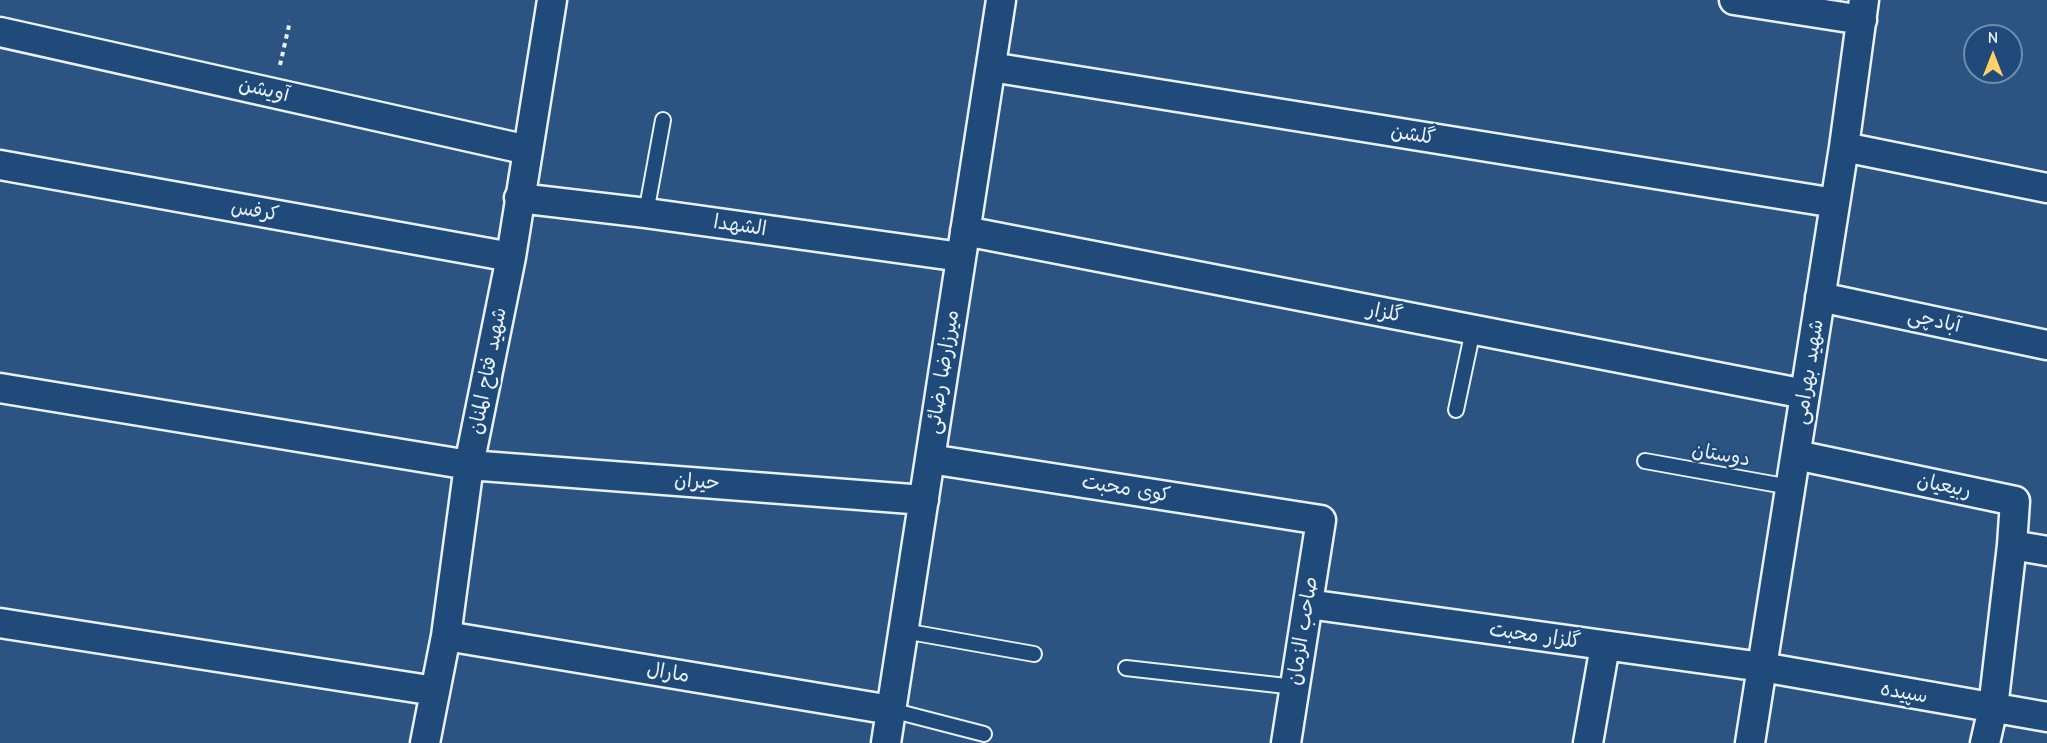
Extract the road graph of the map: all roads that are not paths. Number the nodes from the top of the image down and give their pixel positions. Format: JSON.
{"nodes":[{"id":1,"x":552,"y":0,"type":"edge"},
{"id":2,"x":1001,"y":0,"type":"edge"},
{"id":3,"x":1734,"y":0,"type":"edge"},
{"id":4,"x":1863,"y":10,"type":"edge"},
{"id":5,"x":0,"y":32,"type":"edge"},
{"id":6,"x":991,"y":67,"type":"junction"},
{"id":7,"x":663,"y":120,"type":"dead end"},
{"id":8,"x":1844,"y":147,"type":"junction"},
{"id":9,"x":528,"y":150,"type":"junction"},
{"id":10,"x":0,"y":165,"type":"edge"},
{"id":11,"x":2047,"y":188,"type":"edge"},
{"id":12,"x":519,"y":198,"type":"junction"},
{"id":13,"x":1835,"y":203,"type":"junction"},
{"id":14,"x":646,"y":213,"type":"junction"},
{"id":15,"x":963,"y":244,"type":"junction"},
{"id":16,"x":511,"y":256,"type":"junction"},
{"id":17,"x":1820,"y":297,"type":"junction"},
{"id":18,"x":1473,"y":330,"type":"junction"},
{"id":19,"x":2047,"y":345,"type":"edge"},
{"id":20,"x":0,"y":388,"type":"edge"},
{"id":21,"x":1805,"y":394,"type":"junction"},
{"id":22,"x":1456,"y":410,"type":"dead end"},
{"id":23,"x":1796,"y":454,"type":"junction"},
{"id":24,"x":930,"y":459,"type":"junction"},
{"id":25,"x":1645,"y":461,"type":"dead end"},
{"id":26,"x":469,"y":465,"type":"junction"},
{"id":27,"x":1790,"y":488,"type":"junction"},
{"id":28,"x":924,"y":500,"type":"junction"},
{"id":29,"x":1321,"y":520,"type":"joint"},
{"id":30,"x":2012,"y":545,"type":"junction"},
{"id":31,"x":2047,"y":551,"type":"edge"},
{"id":32,"x":1308,"y":604,"type":"junction"},
{"id":33,"x":0,"y":624,"type":"edge"},
{"id":34,"x":904,"y":631,"type":"junction"},
{"id":35,"x":446,"y":636,"type":"junction"},
{"id":36,"x":1605,"y":645,"type":"junction"},
{"id":37,"x":1034,"y":654,"type":"dead end"},
{"id":38,"x":1762,"y":667,"type":"junction"},
{"id":39,"x":1126,"y":668,"type":"dead end"},
{"id":40,"x":1295,"y":687,"type":"junction"},
{"id":41,"x":435,"y":691,"type":"junction"},
{"id":42,"x":1993,"y":708,"type":"junction"},
{"id":43,"x":891,"y":710,"type":"junction"},
{"id":44,"x":2047,"y":717,"type":"edge"},
{"id":45,"x":984,"y":734,"type":"dead end"},
{"id":46,"x":425,"y":743,"type":"edge"},
{"id":47,"x":886,"y":743,"type":"edge"},
{"id":48,"x":1286,"y":743,"type":"edge"},
{"id":49,"x":1588,"y":743,"type":"edge"},
{"id":50,"x":1750,"y":743,"type":"edge"},
{"id":51,"x":1985,"y":743,"type":"edge"}],
"edges":[{"from":1,"to":9,"type":"street","name":"شهید فتاح المنان"},
{"from":2,"to":6,"type":"street","name":"میرزارضا رضائی"},
{"from":3,"to":4,"type":"street"},
{"from":4,"to":8,"type":"street","name":"شهید بهرامی"},
{"from":5,"to":9,"type":"street","name":"آویشن"},
{"from":6,"to":13,"type":"street","name":"گلشن"},
{"from":6,"to":15,"type":"street","name":"میرزارضا رضائی"},
{"from":7,"to":14,"type":"lane"},
{"from":8,"to":11,"type":"street"},
{"from":8,"to":13,"type":"street","name":"شهید بهرامی"},
{"from":9,"to":12,"type":"street","name":"شهید فتاح المنان"},
{"from":10,"to":16,"type":"street","name":"کرفس"},
{"from":12,"to":14,"type":"street","name":"الشهدا"},
{"from":12,"to":16,"type":"street","name":"شهید فتاح المنان"},
{"from":13,"to":17,"type":"street","name":"شهید بهرامی"},
{"from":14,"to":15,"type":"street","name":"الشهدا"},
{"from":15,"to":18,"type":"street","name":"گلزار"},
{"from":15,"to":24,"type":"street","name":"میرزارضا رضائی"},
{"from":16,"to":26,"type":"street","name":"شهید فتاح المنان"},
{"from":17,"to":19,"type":"street","name":"آبادچی"},
{"from":17,"to":21,"type":"street","name":"شهید بهرامی"},
{"from":18,"to":21,"type":"street","name":"گلزار"},
{"from":18,"to":22,"type":"lane"},
{"from":20,"to":26,"type":"street","name":"حیران"},
{"from":21,"to":23,"type":"street","name":"شهید بهرامی"},
{"from":23,"to":27,"type":"street","name":"شهید بهرامی"},
{"from":23,"to":30,"type":"street","name":"ربیعیان"},
{"from":24,"to":28,"type":"street","name":"میرزارضا رضائی"},
{"from":24,"to":29,"type":"street","name":"کوی محبت"},
{"from":25,"to":27,"type":"lane","name":"دوستان"},
{"from":26,"to":28,"type":"street","name":"حیران"},
{"from":26,"to":35,"type":"street","name":"شهید فتاح المنان"},
{"from":27,"to":38,"type":"street","name":"شهید بهرامی"},
{"from":28,"to":34,"type":"street","name":"میرزارضا رضائی"},
{"from":29,"to":32,"type":"street","name":"صاحب الزمان"},
{"from":30,"to":31,"type":"street"},
{"from":30,"to":42,"type":"street"},
{"from":32,"to":36,"type":"street","name":"گلزار محبت"},
{"from":32,"to":40,"type":"street","name":"صاحب الزمان"},
{"from":33,"to":41,"type":"street"},
{"from":34,"to":37,"type":"lane"},
{"from":34,"to":43,"type":"street","name":"میرزارضا رضائی"},
{"from":35,"to":41,"type":"street","name":"شهید فتاح المنان"},
{"from":35,"to":43,"type":"street","name":"مارال"},
{"from":36,"to":38,"type":"street","name":"گلزار محبت"},
{"from":36,"to":49,"type":"street"},
{"from":38,"to":42,"type":"street","name":"سپیده"},
{"from":38,"to":50,"type":"street","name":"شهید بهرامی"},
{"from":39,"to":40,"type":"lane"},
{"from":40,"to":48,"type":"street","name":"صاحب الزمان"},
{"from":41,"to":46,"type":"street","name":"شهید فتاح المنان"},
{"from":42,"to":44,"type":"street","name":"سپیده"},
{"from":42,"to":51,"type":"street"},
{"from":43,"to":45,"type":"lane"},
{"from":43,"to":47,"type":"street","name":"میرزارضا رضائی"}]}
